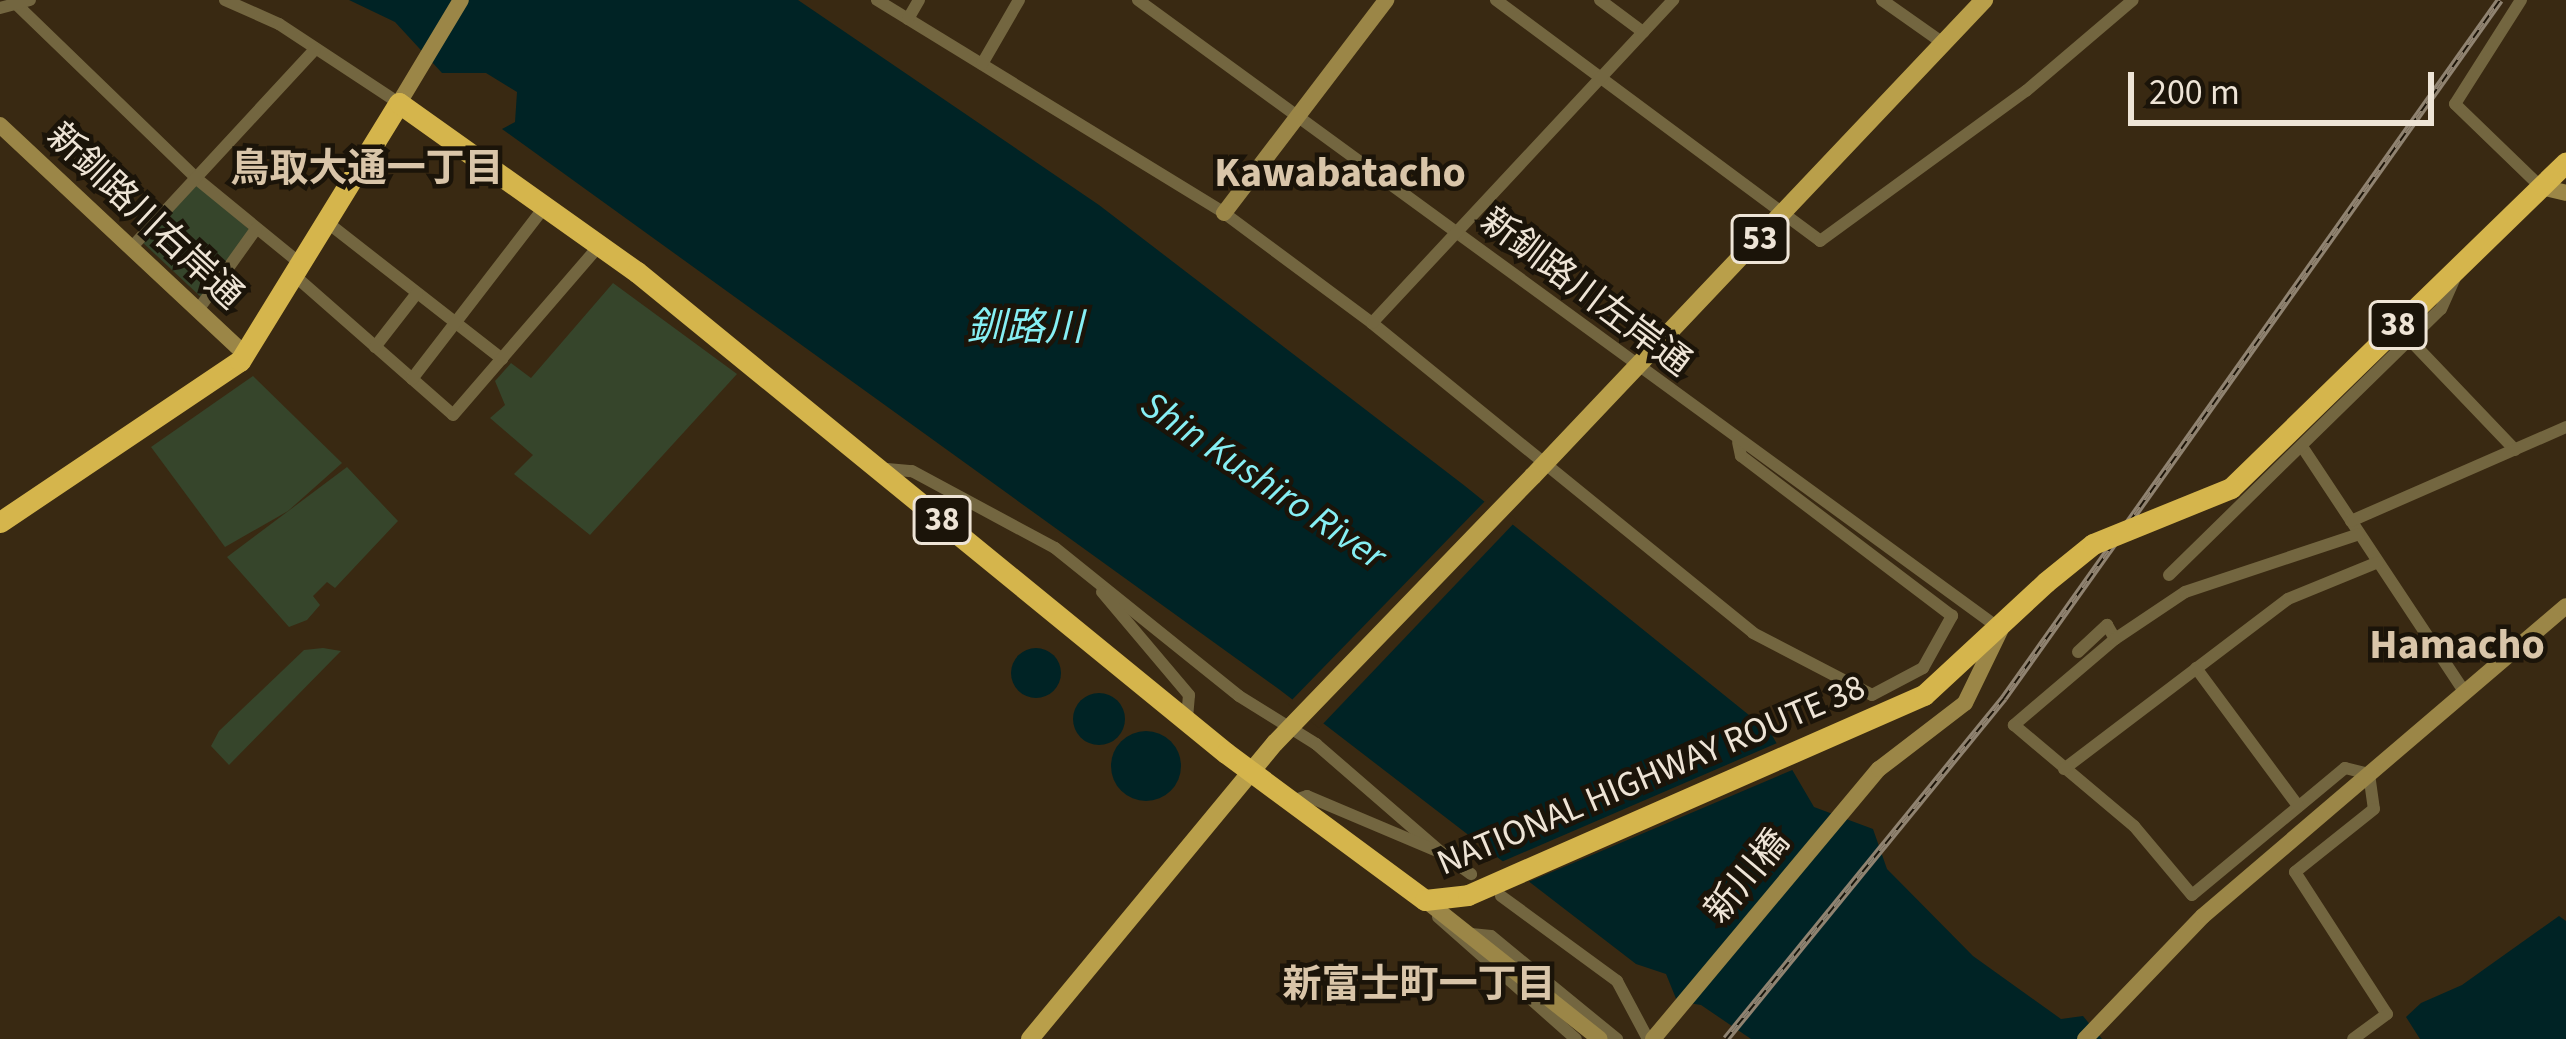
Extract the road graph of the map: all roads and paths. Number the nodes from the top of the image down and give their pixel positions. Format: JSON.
{"nodes":[{"id":1,"x":30,"y":0,"type":"edge"},
{"id":2,"x":225,"y":0,"type":"edge"},
{"id":3,"x":461,"y":0,"type":"edge"},
{"id":4,"x":877,"y":0,"type":"edge"},
{"id":5,"x":919,"y":0,"type":"edge"},
{"id":6,"x":1019,"y":0,"type":"edge"},
{"id":7,"x":1138,"y":0,"type":"edge"},
{"id":8,"x":1386,"y":0,"type":"edge"},
{"id":9,"x":1496,"y":0,"type":"edge"},
{"id":10,"x":1600,"y":0,"type":"edge"},
{"id":11,"x":1673,"y":0,"type":"edge"},
{"id":12,"x":1882,"y":0,"type":"edge"},
{"id":13,"x":1984,"y":0,"type":"edge"},
{"id":14,"x":2133,"y":0,"type":"edge"},
{"id":15,"x":2522,"y":0,"type":"edge"},
{"id":16,"x":15,"y":3,"type":"junction"},
{"id":17,"x":0,"y":8,"type":"edge"},
{"id":18,"x":908,"y":19,"type":"junction"},
{"id":19,"x":1643,"y":32,"type":"junction"},
{"id":20,"x":1943,"y":44,"type":"junction"},
{"id":21,"x":315,"y":49,"type":"junction"},
{"id":22,"x":982,"y":64,"type":"junction"},
{"id":23,"x":1600,"y":77,"type":"junction"},
{"id":24,"x":404,"y":95,"type":"junction"},
{"id":25,"x":1301,"y":120,"type":"junction"},
{"id":26,"x":0,"y":125,"type":"edge"},
{"id":27,"x":2566,"y":163,"type":"edge"},
{"id":28,"x":197,"y":179,"type":"junction"},
{"id":29,"x":2541,"y":188,"type":"junction"},
{"id":30,"x":2566,"y":193,"type":"edge"},
{"id":31,"x":545,"y":206,"type":"junction"},
{"id":32,"x":1224,"y":213,"type":"junction"},
{"id":33,"x":1784,"y":213,"type":"junction"},
{"id":34,"x":328,"y":223,"type":"junction"},
{"id":35,"x":256,"y":230,"type":"junction"},
{"id":36,"x":1455,"y":231,"type":"junction"},
{"id":37,"x":599,"y":246,"type":"junction"},
{"id":38,"x":131,"y":248,"type":"junction"},
{"id":39,"x":2461,"y":265,"type":"junction"},
{"id":40,"x":298,"y":271,"type":"junction"},
{"id":41,"x":417,"y":293,"type":"junction"},
{"id":42,"x":198,"y":310,"type":"junction"},
{"id":43,"x":454,"y":322,"type":"junction"},
{"id":44,"x":1372,"y":323,"type":"junction"},
{"id":45,"x":2410,"y":340,"type":"junction"},
{"id":46,"x":375,"y":347,"type":"junction"},
{"id":47,"x":246,"y":355,"type":"junction"},
{"id":48,"x":502,"y":359,"type":"junction"},
{"id":49,"x":1638,"y":370,"type":"junction"},
{"id":50,"x":412,"y":380,"type":"junction"},
{"id":51,"x":2566,"y":427,"type":"edge"},
{"id":52,"x":1738,"y":442,"type":"junction"},
{"id":53,"x":2303,"y":448,"type":"junction"},
{"id":54,"x":2515,"y":450,"type":"junction"},
{"id":55,"x":878,"y":468,"type":"junction"},
{"id":56,"x":1540,"y":469,"type":"junction"},
{"id":57,"x":2350,"y":521,"type":"junction"},
{"id":58,"x":0,"y":522,"type":"edge"},
{"id":59,"x":2360,"y":534,"type":"junction"},
{"id":60,"x":2378,"y":562,"type":"junction"},
{"id":61,"x":1086,"y":573,"type":"junction"},
{"id":62,"x":2169,"y":575,"type":"dead end"},
{"id":63,"x":2566,"y":606,"type":"edge"},
{"id":64,"x":2001,"y":629,"type":"junction"},
{"id":65,"x":2115,"y":639,"type":"junction"},
{"id":66,"x":2078,"y":652,"type":"dead end"},
{"id":67,"x":2195,"y":668,"type":"junction"},
{"id":68,"x":2462,"y":688,"type":"junction"},
{"id":69,"x":1186,"y":720,"type":"junction"},
{"id":70,"x":2064,"y":769,"type":"junction"},
{"id":71,"x":1250,"y":772,"type":"junction"},
{"id":72,"x":2369,"y":774,"type":"junction"},
{"id":73,"x":1292,"y":801,"type":"junction"},
{"id":74,"x":2298,"y":806,"type":"junction"},
{"id":75,"x":1442,"y":854,"type":"junction"},
{"id":76,"x":1488,"y":884,"type":"junction"},
{"id":77,"x":1425,"y":900,"type":"junction"},
{"id":78,"x":1471,"y":934,"type":"junction"},
{"id":79,"x":1655,"y":1034,"type":"edge"},
{"id":80,"x":1030,"y":1039,"type":"edge"},
{"id":81,"x":1576,"y":1039,"type":"edge"},
{"id":82,"x":1600,"y":1039,"type":"edge"},
{"id":83,"x":1617,"y":1039,"type":"edge"},
{"id":84,"x":2085,"y":1039,"type":"edge"},
{"id":85,"x":2353,"y":1039,"type":"edge"}],
"edges":[{"from":1,"to":16,"type":"street"},
{"from":2,"to":21,"type":"street"},
{"from":3,"to":24,"type":"street"},
{"from":4,"to":18,"type":"street"},
{"from":5,"to":18,"type":"street"},
{"from":6,"to":22,"type":"street"},
{"from":7,"to":25,"type":"street","name":"新釧路川左岸通"},
{"from":8,"to":25,"type":"street"},
{"from":9,"to":23,"type":"street"},
{"from":10,"to":19,"type":"street"},
{"from":11,"to":19,"type":"street"},
{"from":12,"to":20,"type":"street"},
{"from":13,"to":20,"type":"main road","number":"53"},
{"from":14,"to":33,"type":"street"},
{"from":15,"to":29,"type":"street"},
{"from":16,"to":17,"type":"street"},
{"from":16,"to":28,"type":"street"},
{"from":18,"to":22,"type":"street"},
{"from":19,"to":23,"type":"street"},
{"from":20,"to":33,"type":"main road","number":"53"},
{"from":21,"to":24,"type":"street"},
{"from":21,"to":28,"type":"street"},
{"from":22,"to":32,"type":"street"},
{"from":23,"to":33,"type":"street"},
{"from":23,"to":36,"type":"street"},
{"from":24,"to":31,"type":"highway","name":"NATIONAL HIGHWAY ROUTE 38","number":"38"},
{"from":24,"to":34,"type":"highway"},
{"from":25,"to":32,"type":"street"},
{"from":25,"to":36,"type":"street","name":"新釧路川左岸通"},
{"from":26,"to":38,"type":"street","name":"新釧路川右岸通"},
{"from":27,"to":29,"type":"highway","name":"NATIONAL HIGHWAY ROUTE 38","number":"38"},
{"from":28,"to":35,"type":"street"},
{"from":28,"to":38,"type":"street"},
{"from":29,"to":30,"type":"street"},
{"from":29,"to":39,"type":"highway","name":"NATIONAL HIGHWAY ROUTE 38","number":"38"},
{"from":31,"to":37,"type":"highway","name":"NATIONAL HIGHWAY ROUTE 38","number":"38"},
{"from":31,"to":43,"type":"street"},
{"from":32,"to":44,"type":"street"},
{"from":33,"to":49,"type":"main road","number":"53"},
{"from":34,"to":40,"type":"highway"},
{"from":34,"to":41,"type":"street"},
{"from":35,"to":40,"type":"street"},
{"from":35,"to":42,"type":"street"},
{"from":36,"to":44,"type":"street"},
{"from":36,"to":49,"type":"street","name":"新釧路川左岸通"},
{"from":37,"to":48,"type":"street"},
{"from":37,"to":55,"type":"highway","name":"NATIONAL HIGHWAY ROUTE 38","number":"38"},
{"from":38,"to":42,"type":"street","name":"新釧路川右岸通"},
{"from":39,"to":45,"type":"street"},
{"from":39,"to":64,"type":"highway","name":"NATIONAL HIGHWAY ROUTE 38","number":"38","bridge":true},
{"from":40,"to":46,"type":"street"},
{"from":40,"to":47,"type":"highway"},
{"from":41,"to":43,"type":"street"},
{"from":41,"to":46,"type":"street"},
{"from":42,"to":47,"type":"street","name":"新釧路川右岸通"},
{"from":43,"to":48,"type":"street"},
{"from":43,"to":50,"type":"street"},
{"from":44,"to":56,"type":"street"},
{"from":45,"to":53,"type":"street"},
{"from":45,"to":54,"type":"street"},
{"from":46,"to":50,"type":"street"},
{"from":47,"to":58,"type":"highway"},
{"from":48,"to":50,"type":"street"},
{"from":49,"to":52,"type":"street","name":"新釧路川左岸通"},
{"from":49,"to":56,"type":"main road","number":"53"},
{"from":51,"to":54,"type":"street"},
{"from":52,"to":56,"type":"street"},
{"from":52,"to":64,"type":"street","name":"新釧路川左岸通"},
{"from":53,"to":57,"type":"street"},
{"from":53,"to":62,"type":"street"},
{"from":54,"to":57,"type":"street"},
{"from":55,"to":61,"type":"street"},
{"from":55,"to":69,"type":"highway","name":"NATIONAL HIGHWAY ROUTE 38","number":"38"},
{"from":56,"to":71,"type":"main road","number":"53","bridge":true},
{"from":57,"to":59,"type":"street"},
{"from":59,"to":60,"type":"street"},
{"from":59,"to":65,"type":"street"},
{"from":60,"to":67,"type":"street"},
{"from":60,"to":68,"type":"street"},
{"from":61,"to":69,"type":"street"},
{"from":61,"to":75,"type":"street"},
{"from":63,"to":68,"type":"street"},
{"from":64,"to":76,"type":"highway","name":"NATIONAL HIGHWAY ROUTE 38","number":"38"},
{"from":64,"to":79,"type":"street","name":"新川橋"},
{"from":65,"to":66,"type":"street"},
{"from":65,"to":70,"type":"street"},
{"from":67,"to":70,"type":"street"},
{"from":67,"to":74,"type":"street"},
{"from":68,"to":72,"type":"street"},
{"from":69,"to":71,"type":"highway","name":"NATIONAL HIGHWAY ROUTE 38","number":"38"},
{"from":70,"to":74,"type":"street"},
{"from":71,"to":73,"type":"highway","name":"NATIONAL HIGHWAY ROUTE 38","number":"38"},
{"from":71,"to":80,"type":"main road","number":"53"},
{"from":72,"to":74,"type":"street"},
{"from":72,"to":84,"type":"street"},
{"from":72,"to":85,"type":"street"},
{"from":73,"to":75,"type":"street"},
{"from":73,"to":77,"type":"highway","name":"NATIONAL HIGHWAY ROUTE 38","number":"38"},
{"from":75,"to":76,"type":"street"},
{"from":76,"to":77,"type":"highway","name":"NATIONAL HIGHWAY ROUTE 38","number":"38"},
{"from":76,"to":79,"type":"street"},
{"from":77,"to":78,"type":"street"},
{"from":77,"to":81,"type":"street"},
{"from":78,"to":82,"type":"street"},
{"from":78,"to":83,"type":"street"}]}
